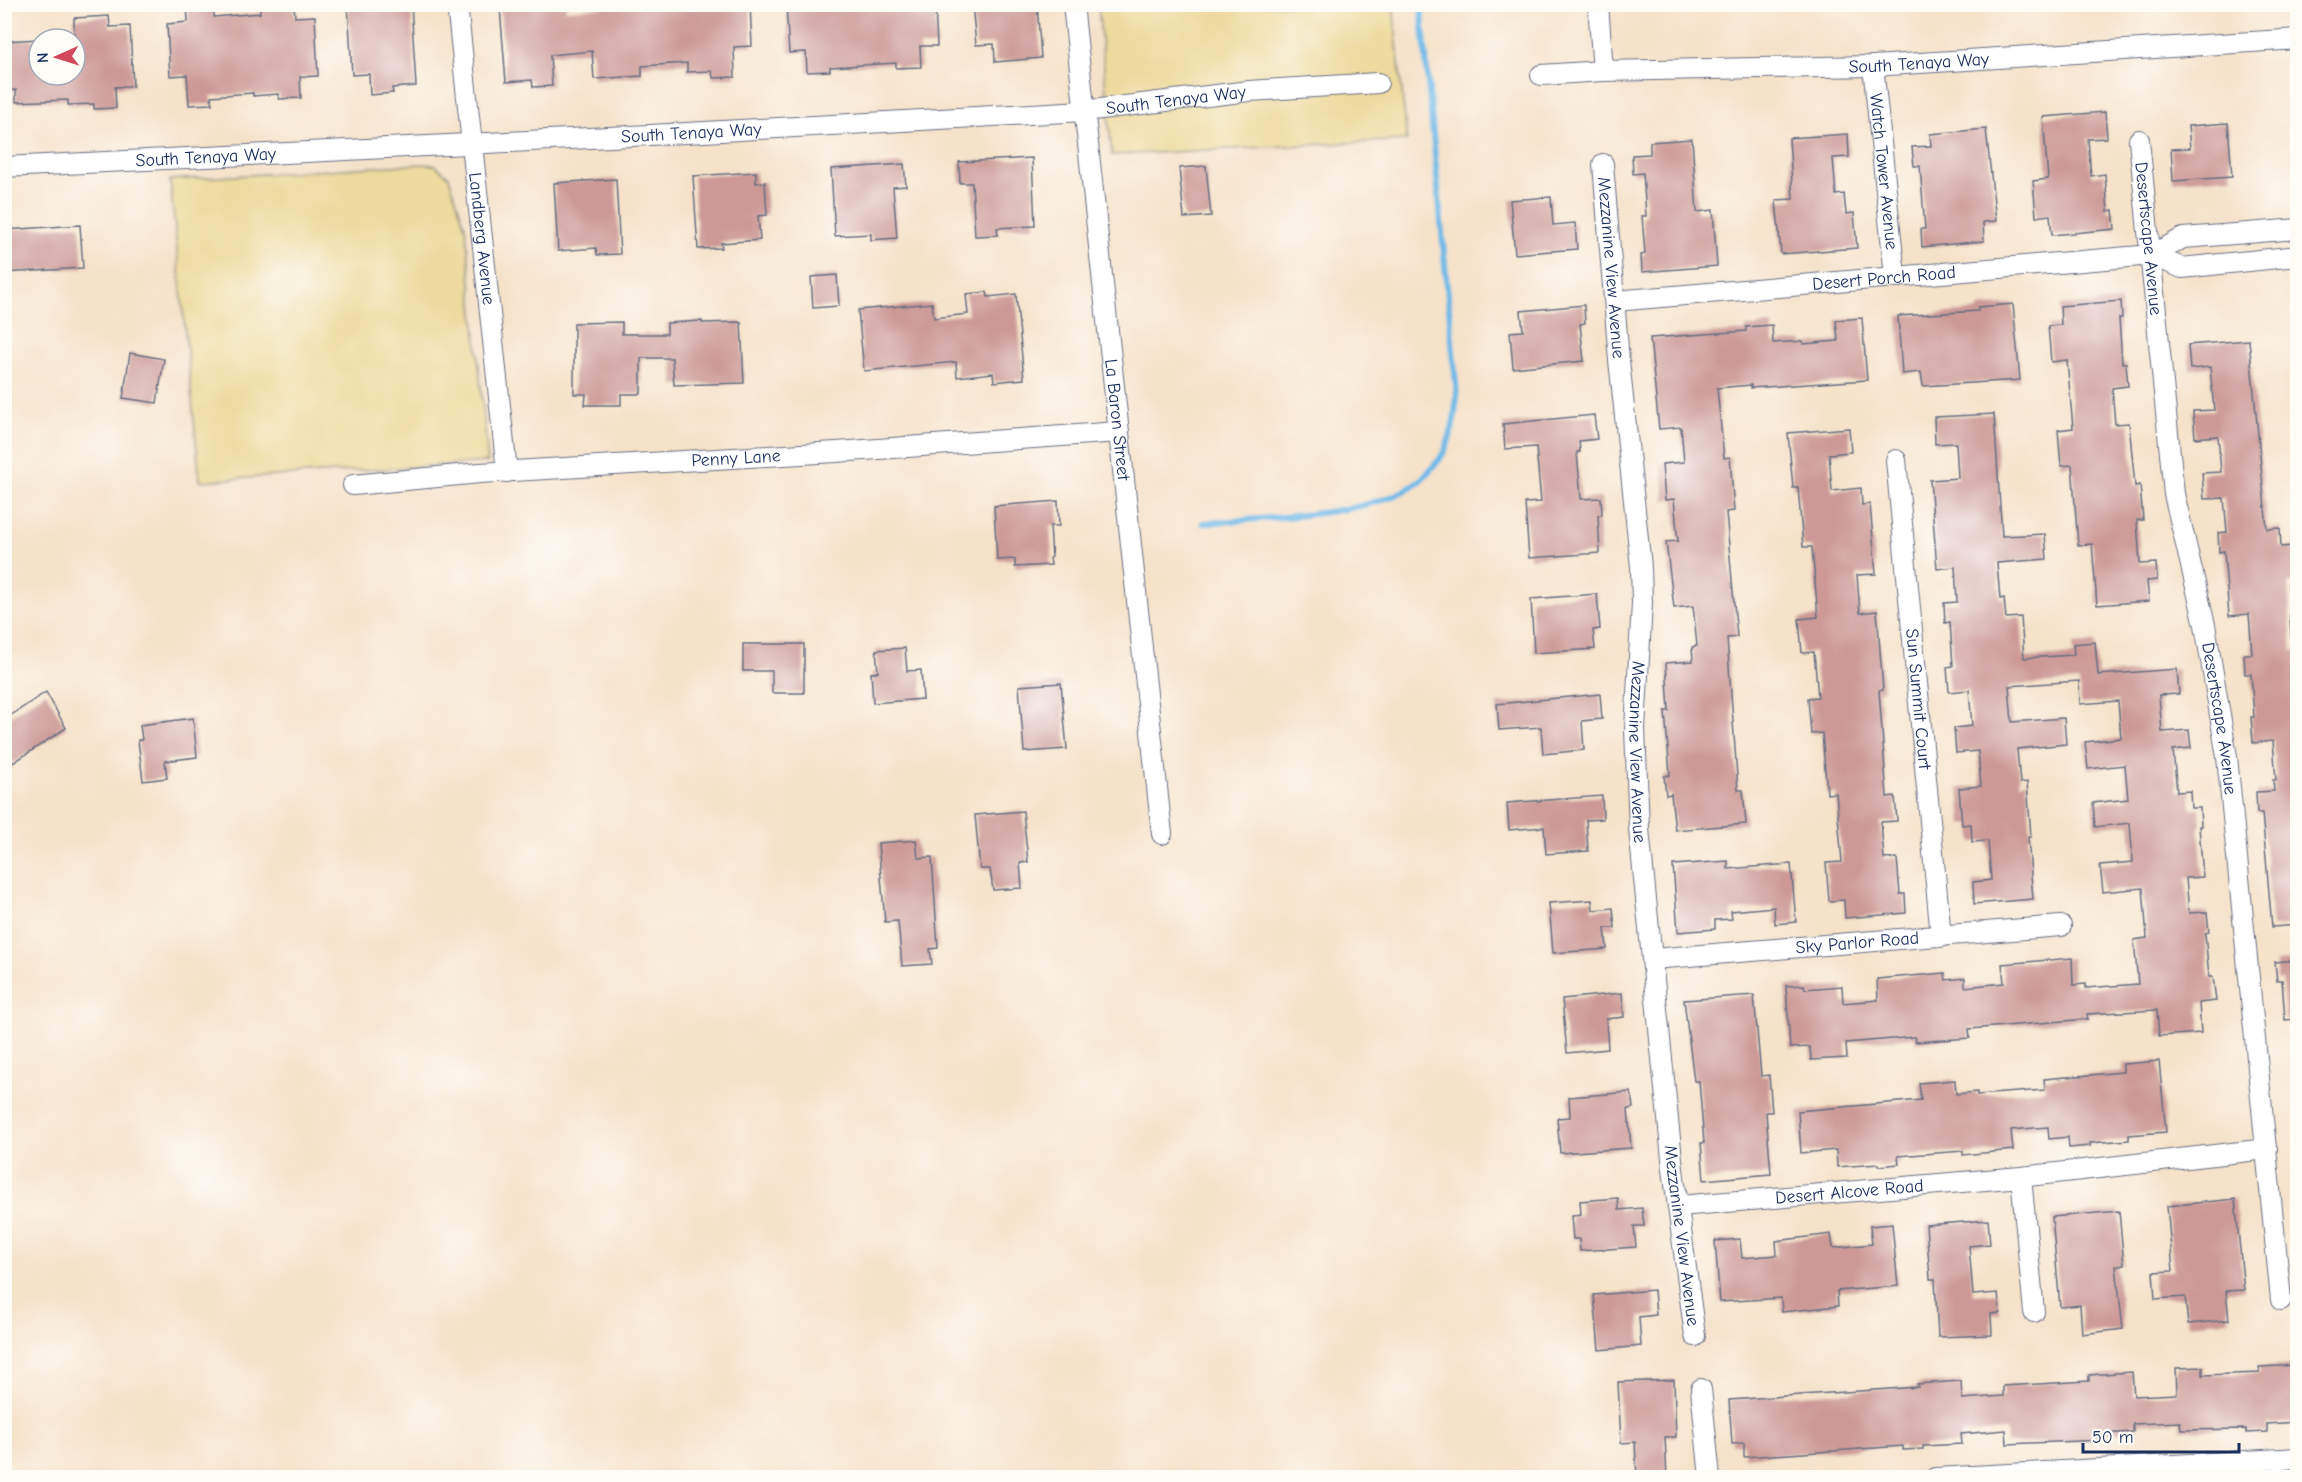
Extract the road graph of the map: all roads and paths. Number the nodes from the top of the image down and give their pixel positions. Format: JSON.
{"nodes":[{"id":1,"x":457,"y":4,"type":"edge"},
{"id":2,"x":1073,"y":4,"type":"edge"},
{"id":3,"x":1598,"y":4,"type":"edge"},
{"id":4,"x":2298,"y":39,"type":"edge"},
{"id":5,"x":1873,"y":66,"type":"junction"},
{"id":6,"x":1603,"y":72,"type":"junction"},
{"id":7,"x":1541,"y":75,"type":"dead end"},
{"id":8,"x":1378,"y":83,"type":"dead end"},
{"id":9,"x":1084,"y":111,"type":"junction"},
{"id":10,"x":2139,"y":140,"type":"dead end"},
{"id":11,"x":472,"y":144,"type":"junction"},
{"id":12,"x":1603,"y":164,"type":"dead end"},
{"id":13,"x":4,"y":167,"type":"edge"},
{"id":14,"x":2298,"y":229,"type":"edge"},
{"id":15,"x":2152,"y":255,"type":"junction"},
{"id":16,"x":2298,"y":255,"type":"edge"},
{"id":17,"x":1895,"y":276,"type":"junction"},
{"id":18,"x":1615,"y":301,"type":"junction"},
{"id":19,"x":1119,"y":432,"type":"junction"},
{"id":20,"x":1896,"y":460,"type":"dead end"},
{"id":21,"x":507,"y":472,"type":"junction"},
{"id":22,"x":353,"y":484,"type":"dead end"},
{"id":23,"x":1162,"y":834,"type":"dead end"},
{"id":24,"x":2061,"y":926,"type":"dead end"},
{"id":25,"x":1941,"y":937,"type":"junction"},
{"id":26,"x":1652,"y":959,"type":"junction"},
{"id":27,"x":2267,"y":1149,"type":"junction"},
{"id":28,"x":2020,"y":1177,"type":"junction"},
{"id":29,"x":1679,"y":1206,"type":"junction"},
{"id":30,"x":2281,"y":1299,"type":"dead end"},
{"id":31,"x":2034,"y":1312,"type":"dead end"},
{"id":32,"x":1695,"y":1336,"type":"dead end"},
{"id":33,"x":1701,"y":1389,"type":"dead end"},
{"id":34,"x":2296,"y":1464,"type":"edge"},
{"id":35,"x":1710,"y":1478,"type":"edge"},
{"id":36,"x":1936,"y":1478,"type":"edge"}],
"edges":[{"from":1,"to":11,"type":"street","name":"Landberg Avenue"},
{"from":2,"to":9,"type":"street","name":"La Baron Street"},
{"from":3,"to":6,"type":"street"},
{"from":4,"to":5,"type":"street","name":"South Tenaya Way"},
{"from":5,"to":6,"type":"street","name":"South Tenaya Way"},
{"from":5,"to":17,"type":"street","name":"Watch Tower Avenue"},
{"from":6,"to":7,"type":"street","name":"South Tenaya Way"},
{"from":8,"to":9,"type":"street","name":"South Tenaya Way"},
{"from":9,"to":11,"type":"street","name":"South Tenaya Way"},
{"from":9,"to":19,"type":"street","name":"La Baron Street"},
{"from":10,"to":15,"type":"street","name":"Desertscape Avenue"},
{"from":11,"to":13,"type":"street","name":"South Tenaya Way"},
{"from":11,"to":21,"type":"street","name":"Landberg Avenue"},
{"from":12,"to":18,"type":"street","name":"Mezzanine View Avenue"},
{"from":14,"to":15,"type":"street","name":"Desert Porch Road"},
{"from":15,"to":16,"type":"street","name":"Desert Porch Road"},
{"from":15,"to":17,"type":"street","name":"Desert Porch Road"},
{"from":15,"to":27,"type":"street","name":"Desertscape Avenue"},
{"from":17,"to":18,"type":"street","name":"Desert Porch Road"},
{"from":18,"to":26,"type":"street","name":"Mezzanine View Avenue"},
{"from":19,"to":21,"type":"street","name":"Penny Lane"},
{"from":19,"to":23,"type":"street","name":"La Baron Street"},
{"from":20,"to":25,"type":"street","name":"Sun Summit Court"},
{"from":21,"to":22,"type":"street","name":"Penny Lane"},
{"from":24,"to":25,"type":"street","name":"Sky Parlor Road"},
{"from":25,"to":26,"type":"street","name":"Sky Parlor Road"},
{"from":26,"to":29,"type":"street","name":"Mezzanine View Avenue"},
{"from":27,"to":28,"type":"street","name":"Desert Alcove Road"},
{"from":27,"to":30,"type":"street","name":"Desertscape Avenue"},
{"from":28,"to":29,"type":"street","name":"Desert Alcove Road"},
{"from":28,"to":31,"type":"street"},
{"from":29,"to":32,"type":"street","name":"Mezzanine View Avenue"},
{"from":33,"to":35,"type":"street"},
{"from":34,"to":36,"type":"street"}]}
